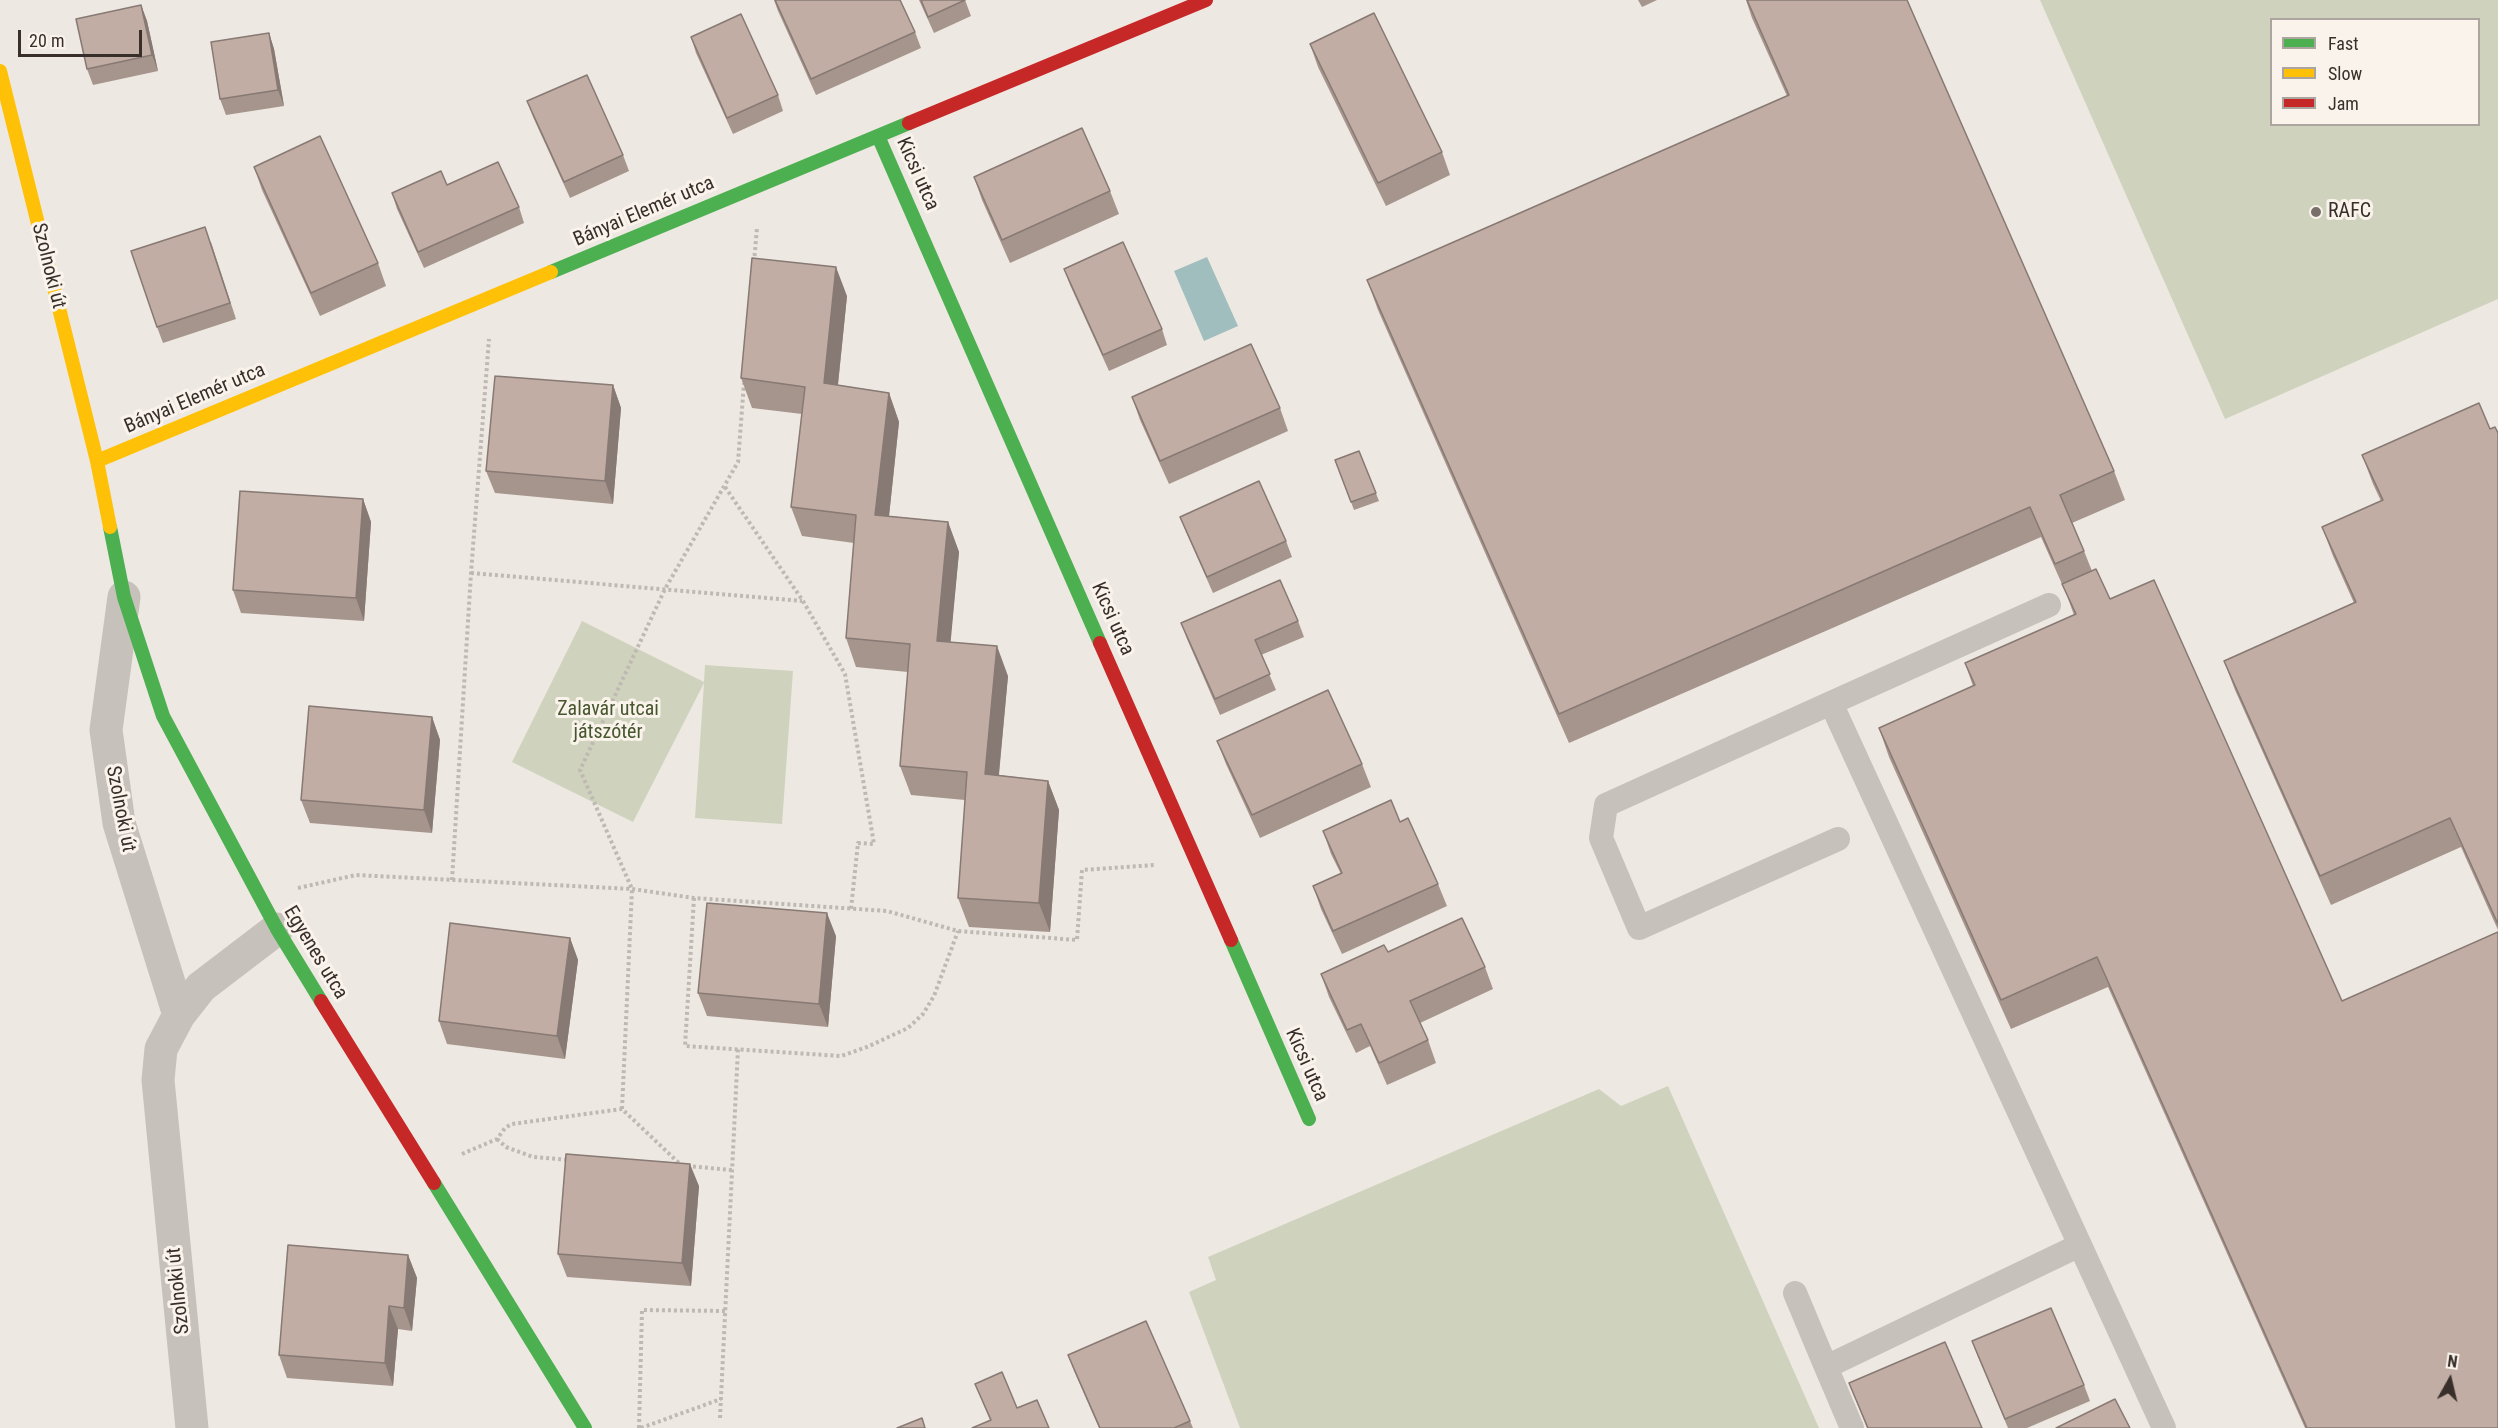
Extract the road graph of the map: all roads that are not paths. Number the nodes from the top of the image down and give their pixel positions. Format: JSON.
{"nodes":[{"id":1,"x":1206,"y":0,"type":"edge"},
{"id":2,"x":0,"y":71,"type":"edge"},
{"id":3,"x":878,"y":136,"type":"junction"},
{"id":4,"x":97,"y":461,"type":"junction"},
{"id":5,"x":124,"y":597,"type":"junction"},
{"id":6,"x":2049,"y":605,"type":"dead end"},
{"id":7,"x":1831,"y":703,"type":"junction"},
{"id":8,"x":1838,"y":839,"type":"dead end"},
{"id":9,"x":277,"y":929,"type":"junction"},
{"id":10,"x":179,"y":1015,"type":"junction"},
{"id":11,"x":1309,"y":1119,"type":"dead end"},
{"id":12,"x":2080,"y":1245,"type":"junction"},
{"id":13,"x":1795,"y":1293,"type":"dead end"},
{"id":14,"x":1826,"y":1366,"type":"junction"},
{"id":15,"x":192,"y":1428,"type":"edge"},
{"id":16,"x":585,"y":1428,"type":"edge"},
{"id":17,"x":1852,"y":1428,"type":"edge"},
{"id":18,"x":2164,"y":1428,"type":"edge"}],
"edges":[{"from":1,"to":3,"type":"street","name":"Bányai Elemér utca"},
{"from":2,"to":4,"type":"street","name":"Szolnoki út"},
{"from":3,"to":4,"type":"street","name":"Bányai Elemér utca"},
{"from":3,"to":11,"type":"street","name":"Kicsi utca"},
{"from":4,"to":5,"type":"street","name":"Egyenes utca"},
{"from":5,"to":9,"type":"street","name":"Egyenes utca"},
{"from":5,"to":10,"type":"street","name":"Szolnoki út"},
{"from":6,"to":7,"type":"lane"},
{"from":7,"to":8,"type":"lane"},
{"from":7,"to":12,"type":"lane"},
{"from":9,"to":10,"type":"street","name":"Szolnoki út"},
{"from":9,"to":16,"type":"street","name":"Egyenes utca"},
{"from":10,"to":15,"type":"street","name":"Szolnoki út"},
{"from":12,"to":14,"type":"lane"},
{"from":12,"to":18,"type":"lane"},
{"from":13,"to":14,"type":"lane"},
{"from":14,"to":17,"type":"lane"}]}
